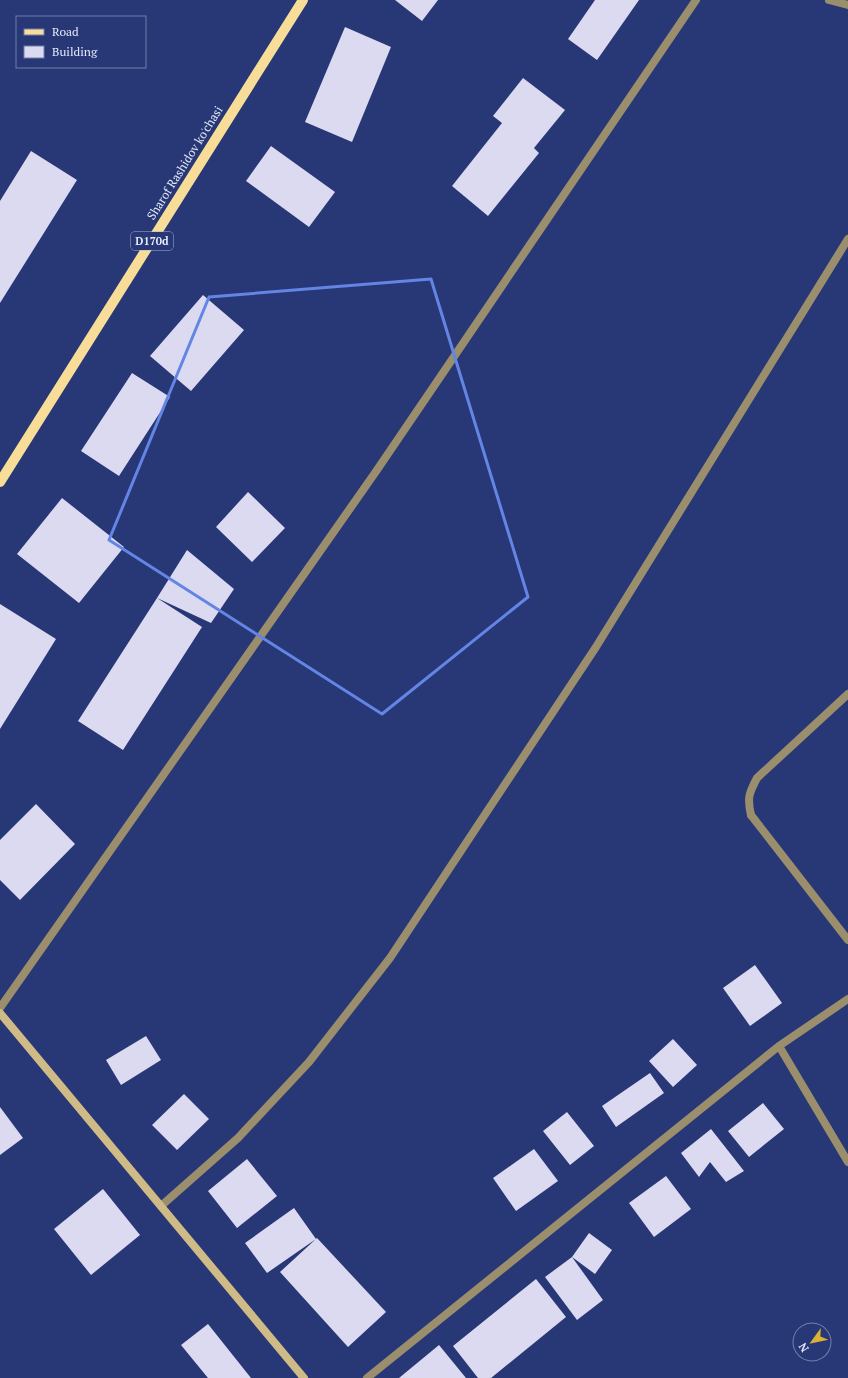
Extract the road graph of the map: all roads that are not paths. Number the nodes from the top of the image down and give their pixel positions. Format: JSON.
{"nodes":[{"id":1,"x":303,"y":0,"type":"edge"},
{"id":2,"x":696,"y":0,"type":"edge"},
{"id":3,"x":828,"y":0,"type":"edge"},
{"id":4,"x":848,"y":5,"type":"edge"},
{"id":5,"x":848,"y":239,"type":"edge"},
{"id":6,"x":0,"y":482,"type":"edge"},
{"id":7,"x":848,"y":694,"type":"edge"},
{"id":8,"x":848,"y":940,"type":"edge"},
{"id":9,"x":848,"y":999,"type":"edge"},
{"id":10,"x":0,"y":1008,"type":"edge"},
{"id":11,"x":0,"y":1013,"type":"edge"},
{"id":12,"x":779,"y":1046,"type":"junction"},
{"id":13,"x":848,"y":1162,"type":"edge"},
{"id":14,"x":161,"y":1206,"type":"junction"},
{"id":15,"x":304,"y":1378,"type":"edge"},
{"id":16,"x":366,"y":1378,"type":"edge"}],
"edges":[{"from":1,"to":6,"type":"main road","name":"Sharof Rashidov ko'chasi","number":"D170d"},
{"from":2,"to":10,"type":"street"},
{"from":3,"to":4,"type":"street"},
{"from":5,"to":14,"type":"street"},
{"from":7,"to":8,"type":"street"},
{"from":9,"to":12,"type":"street"},
{"from":11,"to":14,"type":"street"},
{"from":12,"to":13,"type":"street"},
{"from":12,"to":16,"type":"street"},
{"from":14,"to":15,"type":"street"}]}
